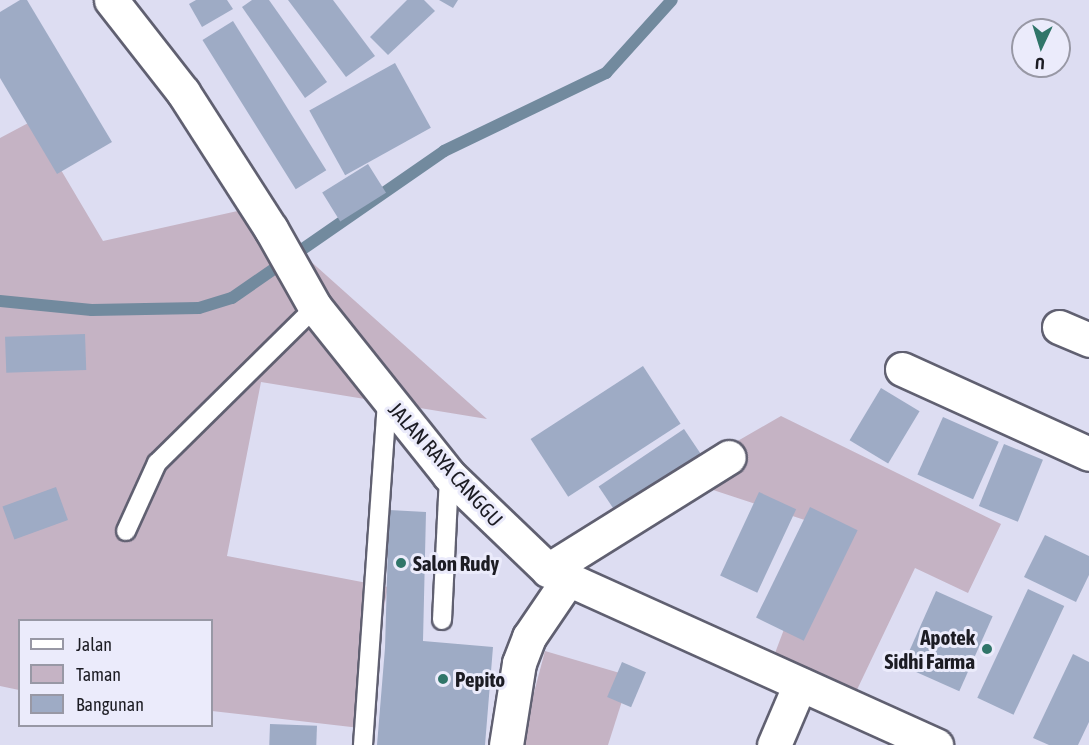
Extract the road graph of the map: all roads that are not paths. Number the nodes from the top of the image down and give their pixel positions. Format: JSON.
{"nodes":[{"id":1,"x":111,"y":0,"type":"edge"},
{"id":2,"x":315,"y":307,"type":"junction"},
{"id":3,"x":1059,"y":327,"type":"dead end"},
{"id":4,"x":1089,"y":340,"type":"edge"},
{"id":5,"x":902,"y":369,"type":"dead end"},
{"id":6,"x":387,"y":398,"type":"junction"},
{"id":7,"x":1089,"y":454,"type":"edge"},
{"id":8,"x":729,"y":457,"type":"dead end"},
{"id":9,"x":449,"y":475,"type":"junction"},
{"id":10,"x":126,"y":531,"type":"dead end"},
{"id":11,"x":558,"y":575,"type":"junction"},
{"id":12,"x":442,"y":620,"type":"dead end"},
{"id":13,"x":800,"y":684,"type":"junction"},
{"id":14,"x":782,"y":743,"type":"edge"},
{"id":15,"x":363,"y":745,"type":"edge"},
{"id":16,"x":506,"y":745,"type":"edge"},
{"id":17,"x":936,"y":745,"type":"edge"}],
"edges":[{"from":1,"to":2,"type":"main road","name":"JALAN RAYA CANGGU"},
{"from":2,"to":6,"type":"main road","name":"JALAN RAYA CANGGU"},
{"from":2,"to":10,"type":"lane"},
{"from":3,"to":4,"type":"main road"},
{"from":5,"to":7,"type":"main road"},
{"from":6,"to":9,"type":"main road","name":"JALAN RAYA CANGGU"},
{"from":6,"to":15,"type":"lane"},
{"from":8,"to":11,"type":"main road"},
{"from":9,"to":11,"type":"main road","name":"JALAN RAYA CANGGU"},
{"from":9,"to":12,"type":"lane"},
{"from":11,"to":13,"type":"main road","name":"JALAN RAYA CANGGU"},
{"from":11,"to":16,"type":"main road"},
{"from":13,"to":14,"type":"main road"},
{"from":13,"to":17,"type":"main road","name":"JALAN RAYA CANGGU"}]}
